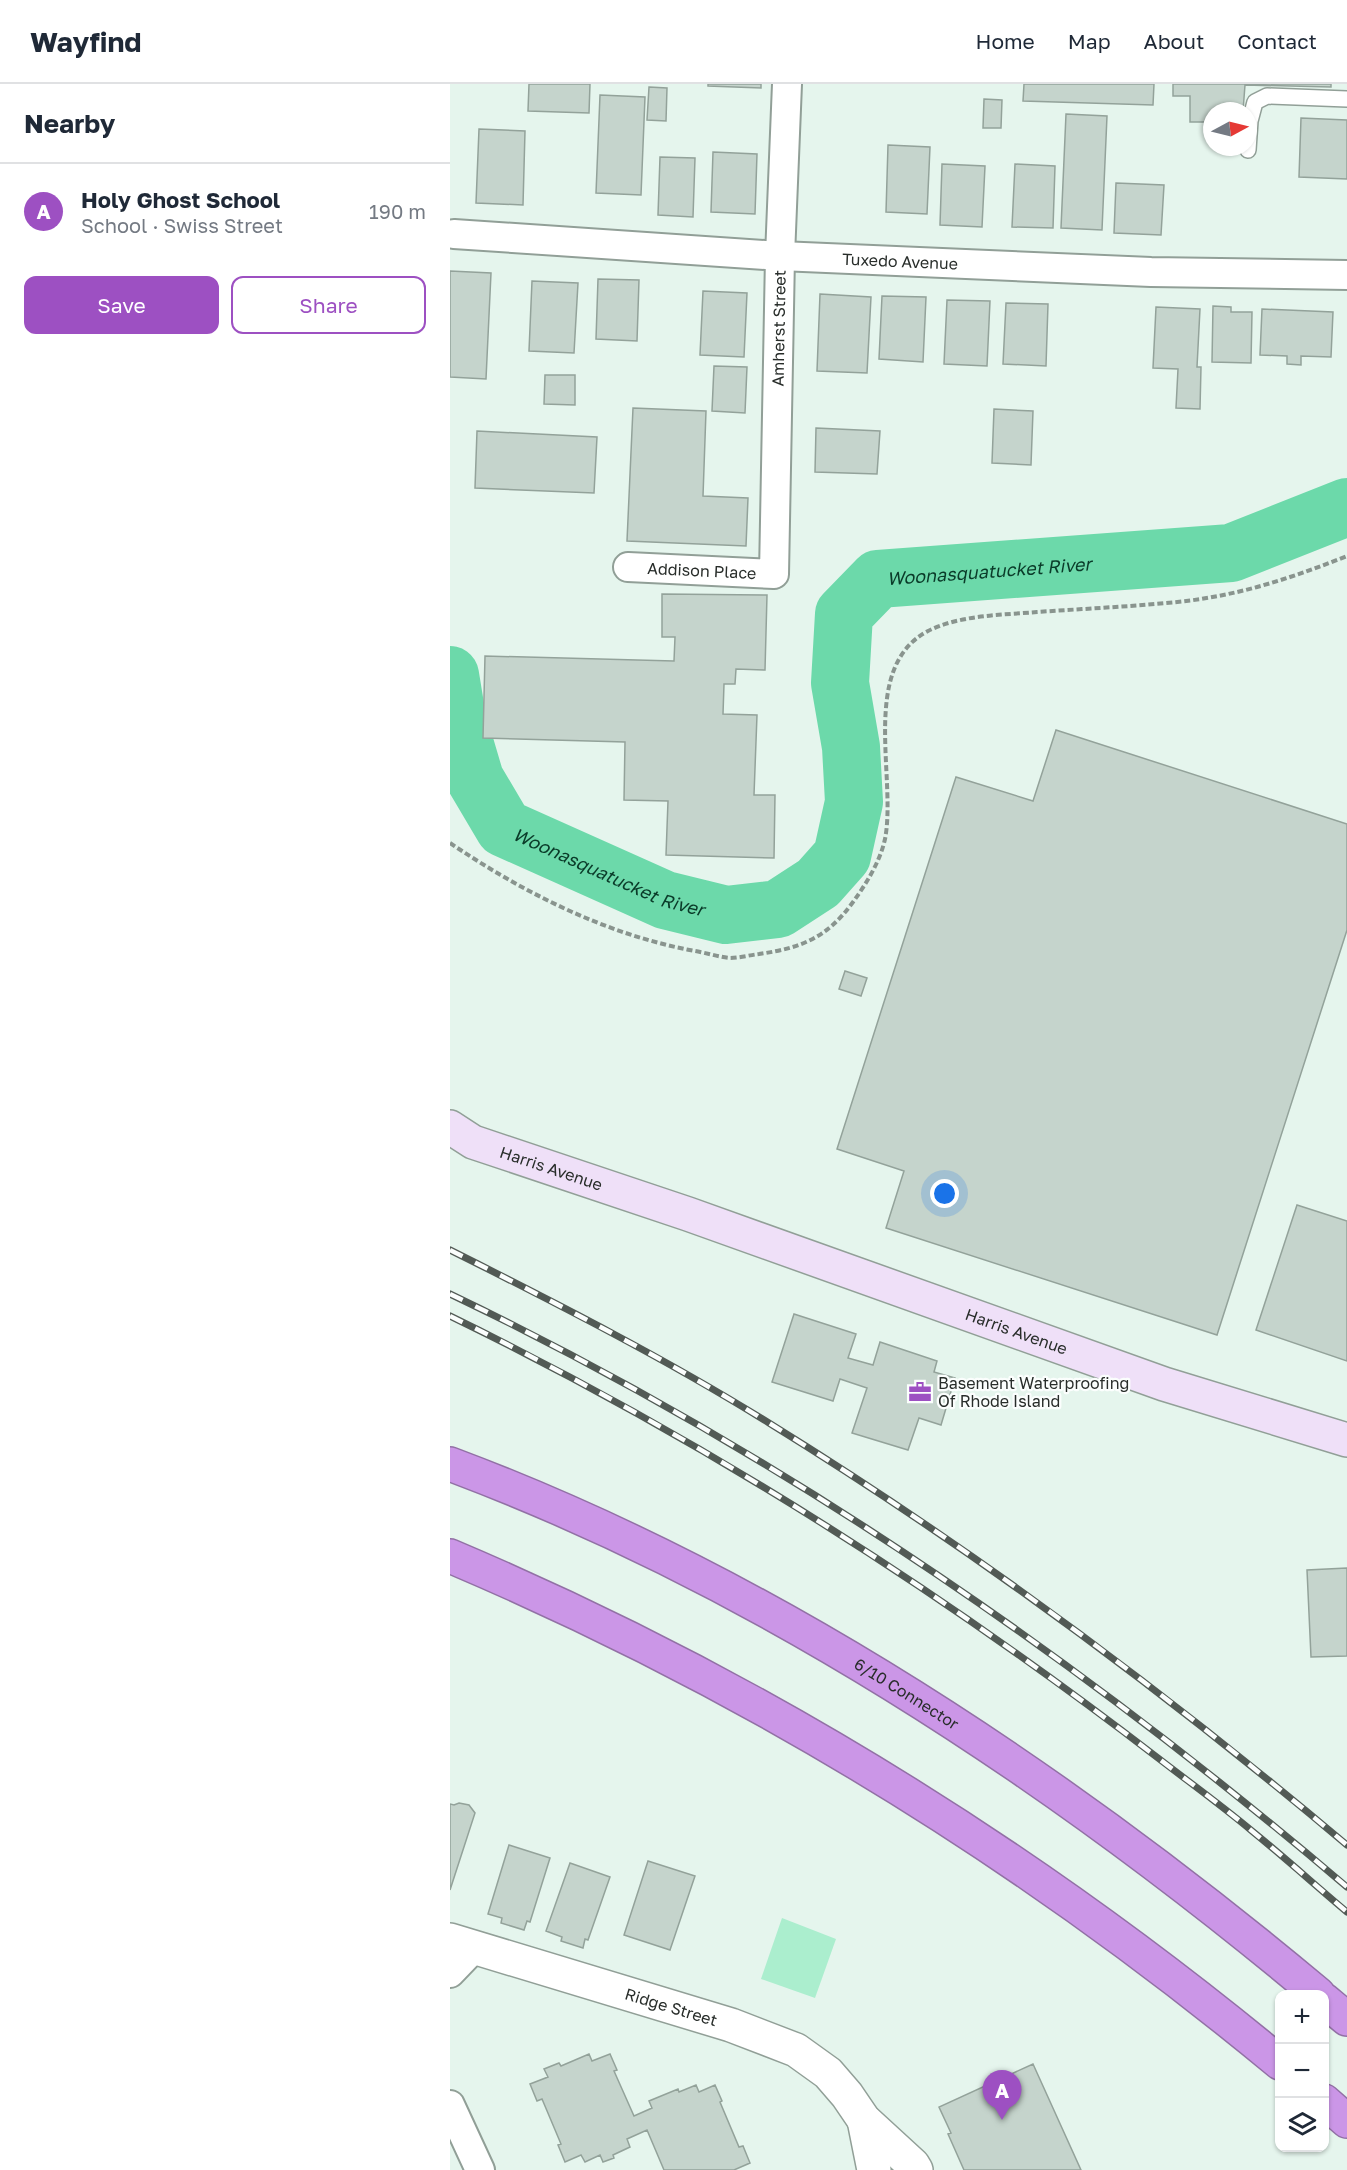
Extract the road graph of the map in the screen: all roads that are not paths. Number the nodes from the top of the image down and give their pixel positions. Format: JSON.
{"nodes":[{"id":1,"x":787,"y":84,"type":"edge"},
{"id":2,"x":1347,"y":99,"type":"edge"},
{"id":3,"x":1256,"y":102,"type":"edge"},
{"id":4,"x":454,"y":234,"type":"dead end"},
{"id":5,"x":780,"y":256,"type":"junction"},
{"id":6,"x":1347,"y":275,"type":"edge"},
{"id":7,"x":628,"y":567,"type":"dead end"},
{"id":8,"x":774,"y":574,"type":"joint"},
{"id":9,"x":456,"y":1140,"type":"edge"},
{"id":10,"x":1347,"y":1440,"type":"edge"},
{"id":11,"x":450,"y":1464,"type":"edge"},
{"id":12,"x":450,"y":1556,"type":"edge"},
{"id":13,"x":462,"y":1943,"type":"edge"},
{"id":14,"x":450,"y":1973,"type":"edge"},
{"id":15,"x":1312,"y":1990,"type":"edge"},
{"id":16,"x":1329,"y":2004,"type":"edge"},
{"id":17,"x":1347,"y":2019,"type":"edge"},
{"id":18,"x":1275,"y":2059,"type":"edge"},
{"id":19,"x":450,"y":2105,"type":"edge"},
{"id":20,"x":1329,"y":2105,"type":"edge"},
{"id":21,"x":864,"y":2120,"type":"junction"},
{"id":22,"x":1347,"y":2121,"type":"edge"},
{"id":23,"x":480,"y":2170,"type":"edge"},
{"id":24,"x":874,"y":2170,"type":"edge"},
{"id":25,"x":916,"y":2170,"type":"edge"}],
"edges":[{"from":1,"to":5,"type":"street","name":"Amherst Street"},
{"from":2,"to":3,"type":"lane"},
{"from":4,"to":5,"type":"street","name":"Tuxedo Avenue"},
{"from":5,"to":6,"type":"street","name":"Tuxedo Avenue"},
{"from":5,"to":8,"type":"street","name":"Amherst Street"},
{"from":7,"to":8,"type":"street","name":"Addison Place"},
{"from":9,"to":10,"type":"main road","name":"Harris Avenue"},
{"from":11,"to":15,"type":"highway","name":"6/10 Connector"},
{"from":12,"to":18,"type":"highway"},
{"from":13,"to":14,"type":"street"},
{"from":13,"to":21,"type":"street","name":"Ridge Street"},
{"from":16,"to":17,"type":"highway"},
{"from":19,"to":23,"type":"street"},
{"from":20,"to":22,"type":"highway"},
{"from":21,"to":24,"type":"street"},
{"from":21,"to":25,"type":"street"}]}
